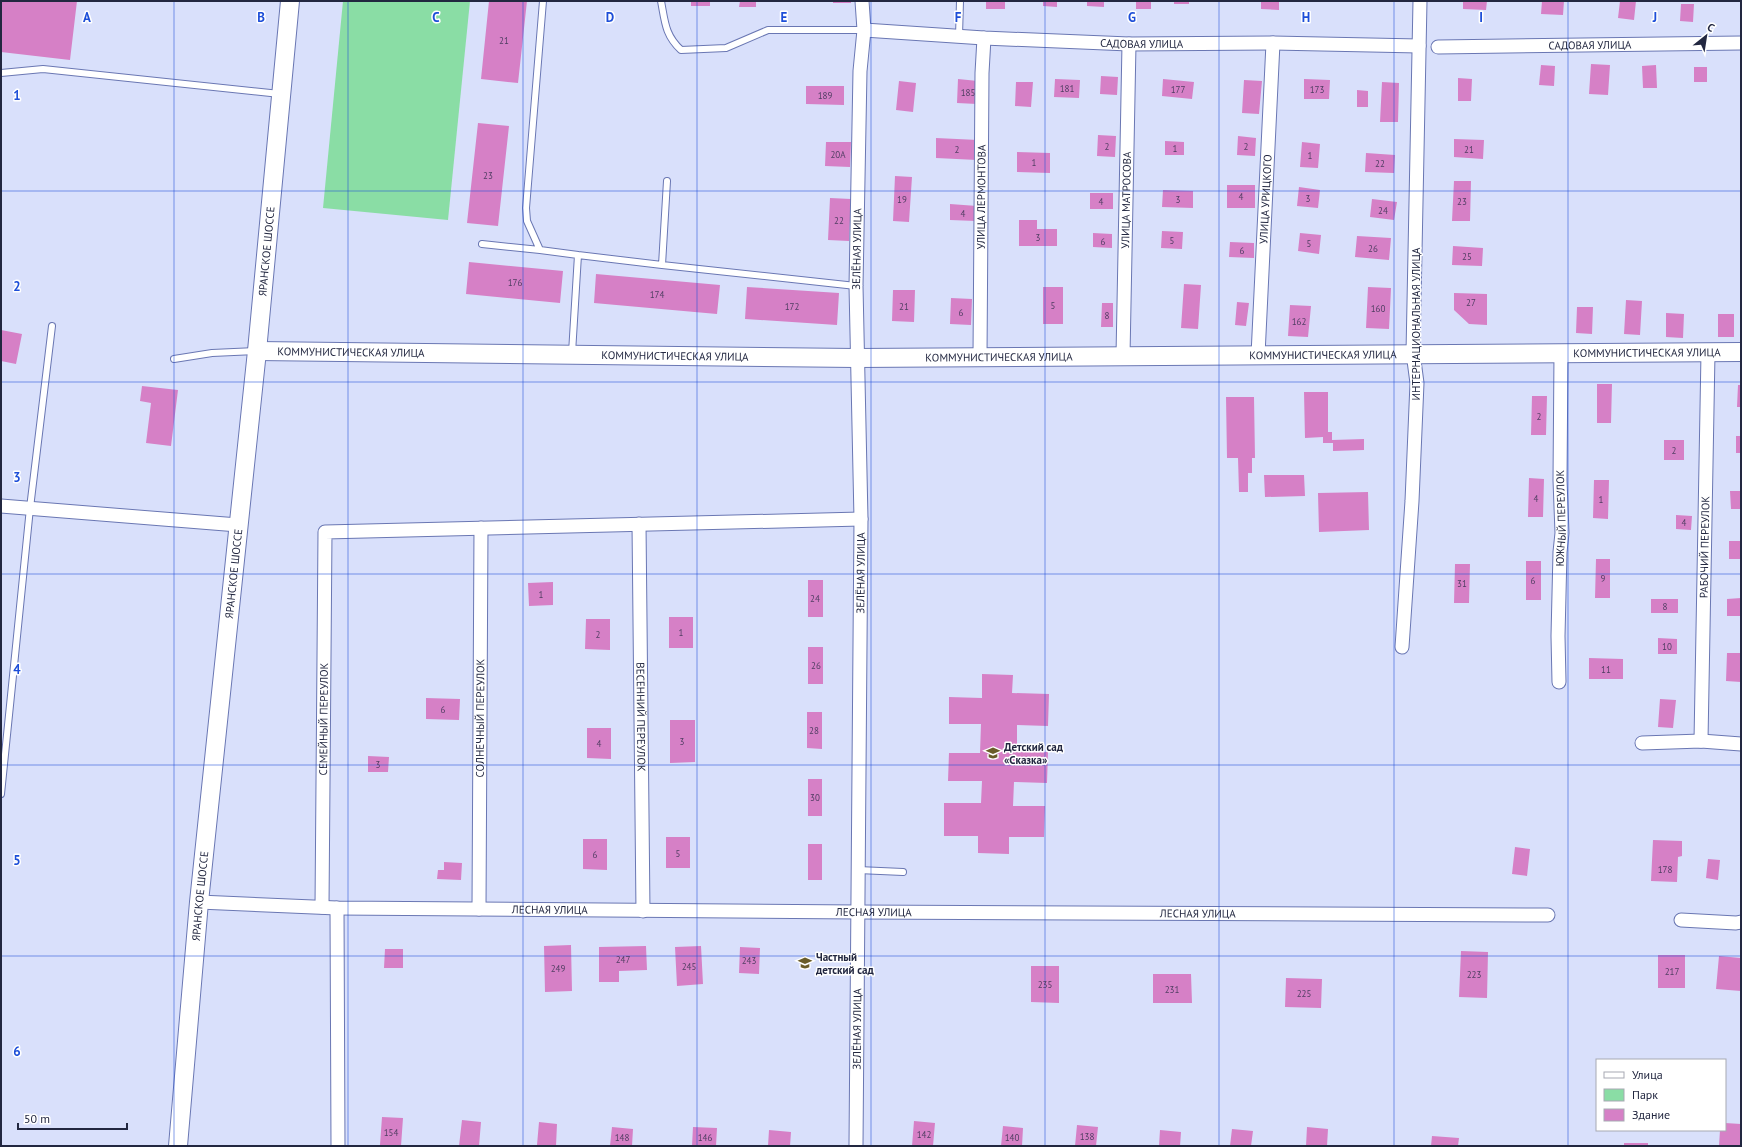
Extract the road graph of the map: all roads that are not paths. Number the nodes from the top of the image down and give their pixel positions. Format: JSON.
{"nodes":[{"id":1,"x":290,"y":1,"type":"edge"},
{"id":2,"x":543,"y":1,"type":"edge"},
{"id":3,"x":661,"y":1,"type":"edge"},
{"id":4,"x":862,"y":1,"type":"edge"},
{"id":5,"x":960,"y":1,"type":"edge"},
{"id":6,"x":1420,"y":1,"type":"edge"},
{"id":7,"x":864,"y":30,"type":"junction"},
{"id":8,"x":959,"y":36,"type":"junction"},
{"id":9,"x":984,"y":38,"type":"junction"},
{"id":10,"x":1741,"y":43,"type":"edge"},
{"id":11,"x":1129,"y":44,"type":"junction"},
{"id":12,"x":1273,"y":44,"type":"junction"},
{"id":13,"x":1419,"y":46,"type":"junction"},
{"id":14,"x":1438,"y":46,"type":"dead end"},
{"id":15,"x":1,"y":73,"type":"edge"},
{"id":16,"x":281,"y":94,"type":"junction"},
{"id":17,"x":667,"y":181,"type":"dead end"},
{"id":18,"x":482,"y":244,"type":"dead end"},
{"id":19,"x":540,"y":250,"type":"junction"},
{"id":20,"x":578,"y":255,"type":"junction"},
{"id":21,"x":662,"y":265,"type":"junction"},
{"id":22,"x":856,"y":286,"type":"junction"},
{"id":23,"x":52,"y":326,"type":"dead end"},
{"id":24,"x":257,"y":351,"type":"junction"},
{"id":25,"x":1741,"y":352,"type":"edge"},
{"id":26,"x":1414,"y":353,"type":"junction"},
{"id":27,"x":1708,"y":353,"type":"junction"},
{"id":28,"x":572,"y":354,"type":"junction"},
{"id":29,"x":1561,"y":354,"type":"junction"},
{"id":30,"x":1258,"y":355,"type":"junction"},
{"id":31,"x":980,"y":356,"type":"junction"},
{"id":32,"x":1123,"y":356,"type":"junction"},
{"id":33,"x":856,"y":358,"type":"junction"},
{"id":34,"x":174,"y":359,"type":"dead end"},
{"id":35,"x":1,"y":506,"type":"edge"},
{"id":36,"x":30,"y":508,"type":"junction"},
{"id":37,"x":861,"y":519,"type":"junction"},
{"id":38,"x":639,"y":524,"type":"junction"},
{"id":39,"x":238,"y":525,"type":"junction"},
{"id":40,"x":481,"y":528,"type":"junction"},
{"id":41,"x":1402,"y":647,"type":"dead end"},
{"id":42,"x":1559,"y":682,"type":"dead end"},
{"id":43,"x":1701,"y":741,"type":"junction"},
{"id":44,"x":1642,"y":743,"type":"dead end"},
{"id":45,"x":1741,"y":744,"type":"edge"},
{"id":46,"x":1,"y":794,"type":"edge"},
{"id":47,"x":858,"y":870,"type":"junction"},
{"id":48,"x":903,"y":872,"type":"dead end"},
{"id":49,"x":199,"y":902,"type":"junction"},
{"id":50,"x":322,"y":907,"type":"junction"},
{"id":51,"x":337,"y":908,"type":"junction"},
{"id":52,"x":479,"y":909,"type":"junction"},
{"id":53,"x":644,"y":911,"type":"junction"},
{"id":54,"x":858,"y":912,"type":"junction"},
{"id":55,"x":1548,"y":915,"type":"dead end"},
{"id":56,"x":1681,"y":920,"type":"dead end"},
{"id":57,"x":1741,"y":922,"type":"edge"},
{"id":58,"x":178,"y":1146,"type":"edge"},
{"id":59,"x":338,"y":1146,"type":"edge"},
{"id":60,"x":856,"y":1146,"type":"edge"}],
"edges":[{"from":1,"to":16,"type":"street","name":"ЯРАНСКОЕ ШОССЕ"},
{"from":2,"to":19,"type":"lane"},
{"from":3,"to":7,"type":"lane"},
{"from":4,"to":7,"type":"street","name":"ЗЕЛЁНАЯ УЛИЦА"},
{"from":5,"to":8,"type":"lane"},
{"from":6,"to":13,"type":"street","name":"ИНТЕРНАЦИОНАЛЬНАЯ УЛИЦА"},
{"from":7,"to":8,"type":"street","name":"САДОВАЯ УЛИЦА"},
{"from":7,"to":22,"type":"street","name":"ЗЕЛЁНАЯ УЛИЦА"},
{"from":8,"to":9,"type":"street","name":"САДОВАЯ УЛИЦА"},
{"from":9,"to":11,"type":"street","name":"САДОВАЯ УЛИЦА"},
{"from":9,"to":31,"type":"street","name":"УЛИЦА ЛЕРМОНТОВА"},
{"from":10,"to":14,"type":"street","name":"САДОВАЯ УЛИЦА"},
{"from":11,"to":12,"type":"street","name":"САДОВАЯ УЛИЦА"},
{"from":11,"to":32,"type":"street","name":"УЛИЦА МАТРОСОВА"},
{"from":12,"to":13,"type":"street","name":"САДОВАЯ УЛИЦА"},
{"from":12,"to":30,"type":"street","name":"УЛИЦА УРИЦКОГО"},
{"from":13,"to":26,"type":"street","name":"ИНТЕРНАЦИОНАЛЬНАЯ УЛИЦА"},
{"from":15,"to":16,"type":"lane"},
{"from":16,"to":24,"type":"street","name":"ЯРАНСКОЕ ШОССЕ"},
{"from":17,"to":21,"type":"lane"},
{"from":18,"to":19,"type":"lane"},
{"from":19,"to":20,"type":"lane"},
{"from":20,"to":21,"type":"lane"},
{"from":20,"to":28,"type":"lane"},
{"from":21,"to":22,"type":"lane"},
{"from":22,"to":33,"type":"street","name":"ЗЕЛЁНАЯ УЛИЦА"},
{"from":23,"to":36,"type":"lane"},
{"from":24,"to":28,"type":"street","name":"КОММУНИСТИЧЕСКАЯ УЛИЦА"},
{"from":24,"to":34,"type":"lane"},
{"from":24,"to":39,"type":"street","name":"ЯРАНСКОЕ ШОССЕ"},
{"from":25,"to":27,"type":"street","name":"КОММУНИСТИЧЕСКАЯ УЛИЦА"},
{"from":26,"to":29,"type":"street","name":"КОММУНИСТИЧЕСКАЯ УЛИЦА"},
{"from":26,"to":30,"type":"street","name":"КОММУНИСТИЧЕСКАЯ УЛИЦА"},
{"from":26,"to":41,"type":"street","name":"ИНТЕРНАЦИОНАЛЬНАЯ УЛИЦА"},
{"from":27,"to":29,"type":"street","name":"КОММУНИСТИЧЕСКАЯ УЛИЦА"},
{"from":27,"to":43,"type":"street","name":"РАБОЧИЙ ПЕРЕУЛОК"},
{"from":28,"to":33,"type":"street","name":"КОММУНИСТИЧЕСКАЯ УЛИЦА"},
{"from":29,"to":42,"type":"street","name":"ЮЖНЫЙ ПЕРЕУЛОК"},
{"from":30,"to":32,"type":"street","name":"КОММУНИСТИЧЕСКАЯ УЛИЦА"},
{"from":31,"to":32,"type":"street","name":"КОММУНИСТИЧЕСКАЯ УЛИЦА"},
{"from":31,"to":33,"type":"street","name":"КОММУНИСТИЧЕСКАЯ УЛИЦА"},
{"from":33,"to":37,"type":"street","name":"ЗЕЛЁНАЯ УЛИЦА"},
{"from":35,"to":36,"type":"street"},
{"from":36,"to":39,"type":"street"},
{"from":36,"to":46,"type":"lane"},
{"from":37,"to":38,"type":"street"},
{"from":37,"to":47,"type":"street","name":"ЗЕЛЁНАЯ УЛИЦА"},
{"from":38,"to":40,"type":"street"},
{"from":38,"to":53,"type":"street","name":"ВЕСЕННИЙ ПЕРЕУЛОК"},
{"from":39,"to":49,"type":"street","name":"ЯРАНСКОЕ ШОССЕ"},
{"from":40,"to":50,"type":"street","name":"СЕМЕЙНЫЙ ПЕРЕУЛОК"},
{"from":40,"to":52,"type":"street","name":"СОЛНЕЧНЫЙ ПЕРЕУЛОК"},
{"from":43,"to":44,"type":"street"},
{"from":43,"to":45,"type":"street"},
{"from":47,"to":48,"type":"lane"},
{"from":47,"to":54,"type":"street","name":"ЗЕЛЁНАЯ УЛИЦА"},
{"from":49,"to":50,"type":"street","name":"ЛЕСНАЯ УЛИЦА"},
{"from":49,"to":58,"type":"street","name":"ЯРАНСКОЕ ШОССЕ"},
{"from":50,"to":51,"type":"street","name":"ЛЕСНАЯ УЛИЦА"},
{"from":51,"to":52,"type":"street","name":"ЛЕСНАЯ УЛИЦА"},
{"from":51,"to":59,"type":"street"},
{"from":52,"to":53,"type":"street","name":"ЛЕСНАЯ УЛИЦА"},
{"from":53,"to":54,"type":"street","name":"ЛЕСНАЯ УЛИЦА"},
{"from":54,"to":55,"type":"street","name":"ЛЕСНАЯ УЛИЦА"},
{"from":54,"to":60,"type":"street","name":"ЗЕЛЁНАЯ УЛИЦА"},
{"from":56,"to":57,"type":"street"}]}
